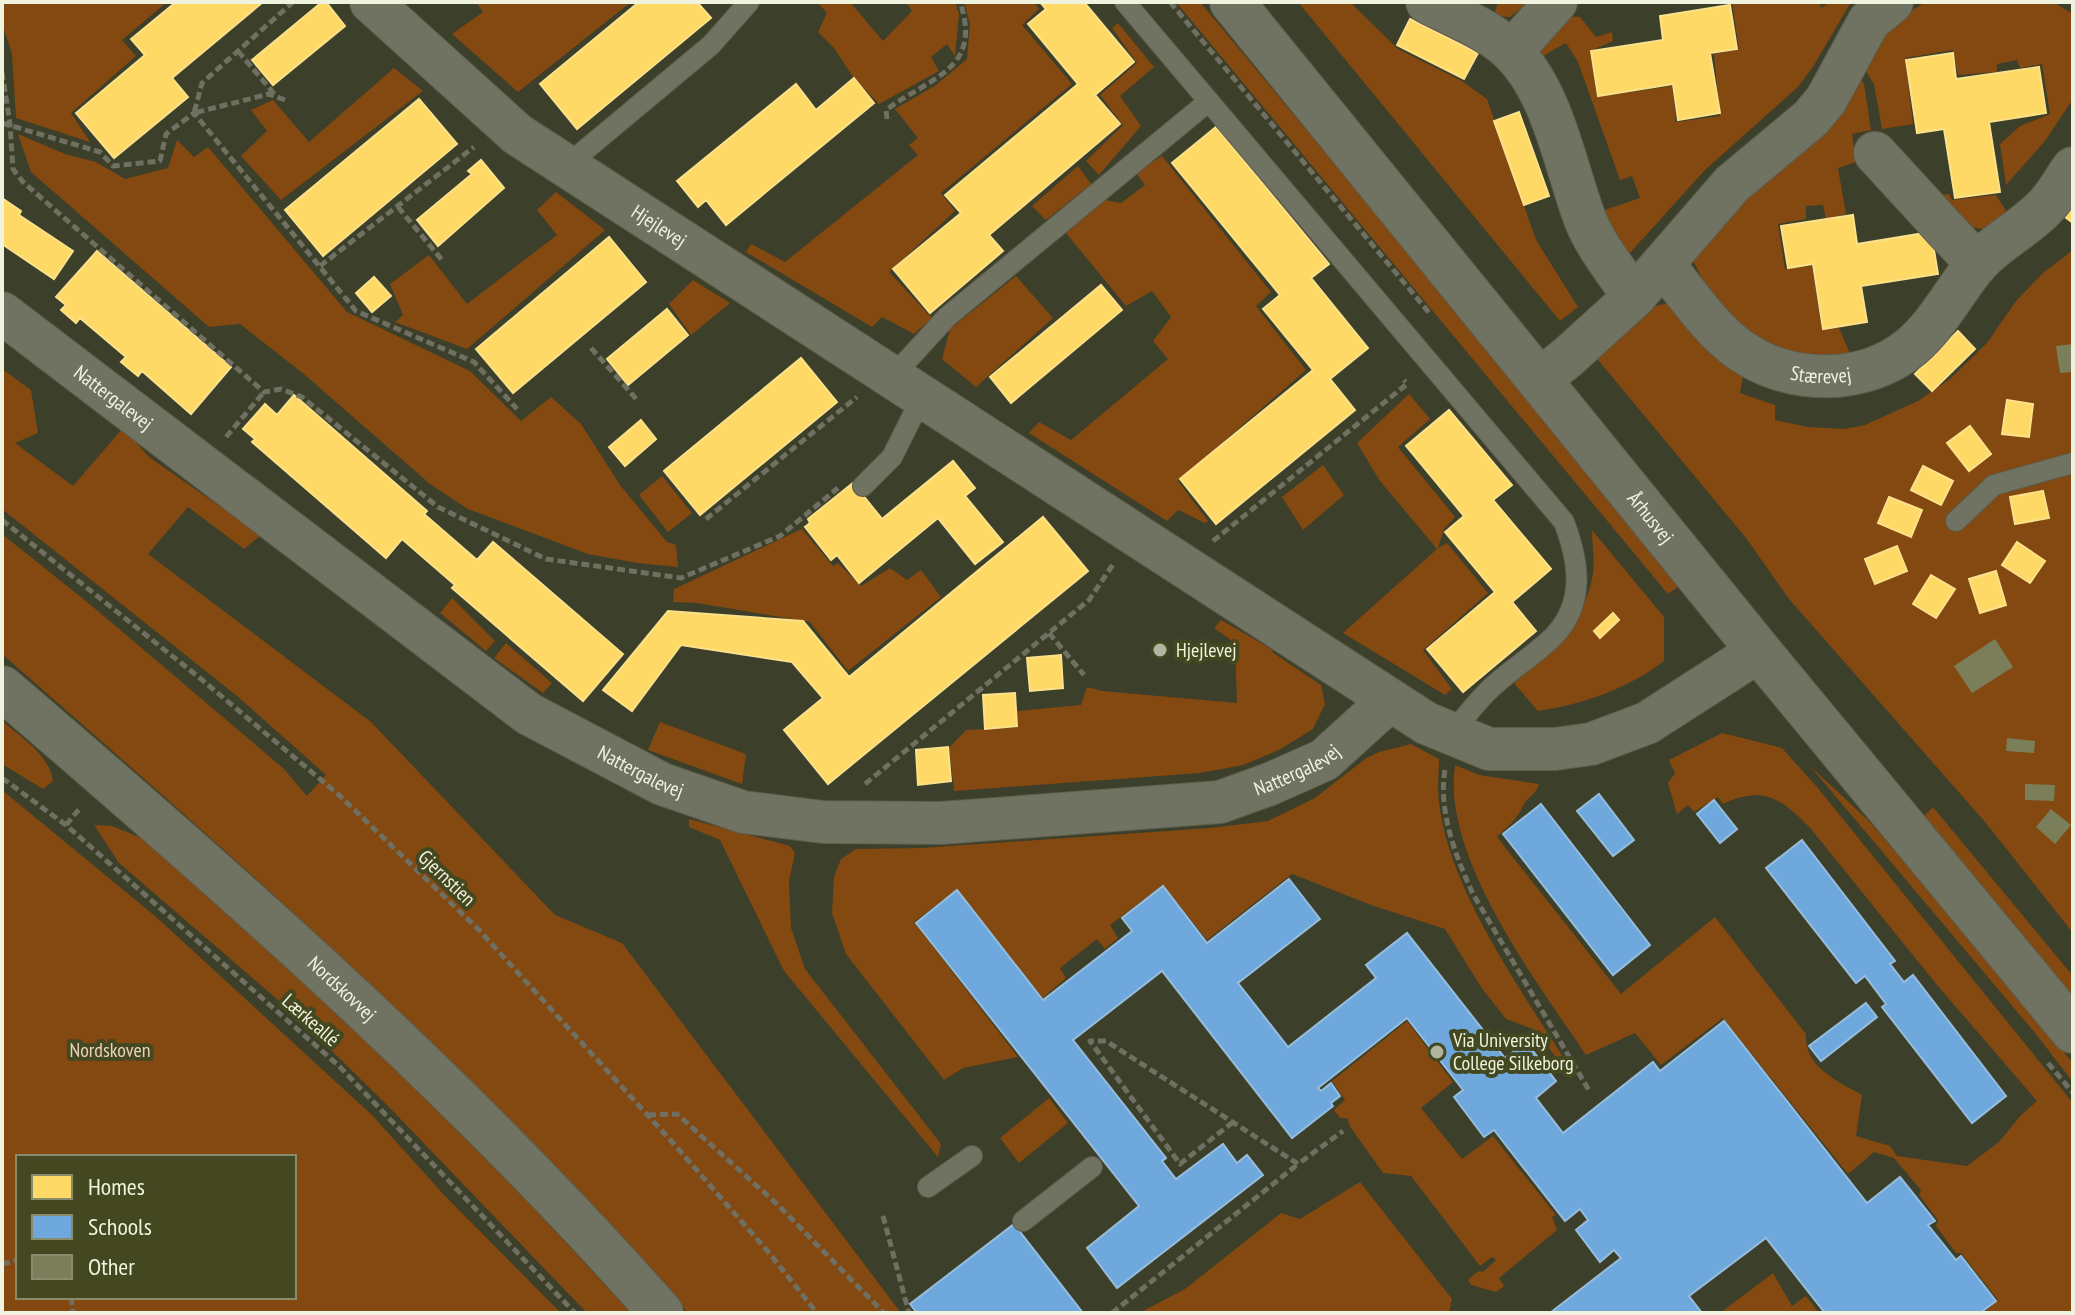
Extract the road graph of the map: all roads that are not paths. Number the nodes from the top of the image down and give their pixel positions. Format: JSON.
{"nodes":[{"id":1,"x":371,"y":2,"type":"edge"},
{"id":2,"x":749,"y":2,"type":"edge"},
{"id":3,"x":1125,"y":2,"type":"edge"},
{"id":4,"x":1232,"y":2,"type":"edge"},
{"id":5,"x":1427,"y":2,"type":"edge"},
{"id":6,"x":1556,"y":2,"type":"edge"},
{"id":7,"x":1891,"y":2,"type":"edge"},
{"id":8,"x":1512,"y":51,"type":"junction"},
{"id":9,"x":1209,"y":101,"type":"junction"},
{"id":10,"x":1875,"y":153,"type":"dead end"},
{"id":11,"x":566,"y":166,"type":"junction"},
{"id":12,"x":2073,"y":168,"type":"edge"},
{"id":13,"x":1663,"y":264,"type":"junction"},
{"id":14,"x":1977,"y":264,"type":"junction"},
{"id":15,"x":1634,"y":297,"type":"junction"},
{"id":16,"x":2,"y":313,"type":"edge"},
{"id":17,"x":1539,"y":380,"type":"junction"},
{"id":18,"x":900,"y":383,"type":"junction"},
{"id":19,"x":2073,"y":463,"type":"edge"},
{"id":20,"x":863,"y":486,"type":"road end"},
{"id":21,"x":1956,"y":521,"type":"dead end"},
{"id":22,"x":1759,"y":651,"type":"junction"},
{"id":23,"x":2,"y":688,"type":"edge"},
{"id":24,"x":1389,"y":701,"type":"junction"},
{"id":25,"x":1449,"y":745,"type":"junction"},
{"id":26,"x":2073,"y":1031,"type":"edge"},
{"id":27,"x":972,"y":1156,"type":"dead end"},
{"id":28,"x":1092,"y":1167,"type":"dead end"},
{"id":29,"x":928,"y":1187,"type":"dead end"},
{"id":30,"x":1023,"y":1221,"type":"dead end"},
{"id":31,"x":661,"y":1313,"type":"edge"}],
"edges":[{"from":1,"to":11,"type":"street","name":"Hjejlevej"},
{"from":2,"to":11,"type":"lane"},
{"from":3,"to":9,"type":"lane"},
{"from":4,"to":17,"type":"street","name":"Århusvej"},
{"from":5,"to":8,"type":"street"},
{"from":6,"to":8,"type":"street"},
{"from":7,"to":13,"type":"street"},
{"from":8,"to":15,"type":"street"},
{"from":9,"to":18,"type":"lane"},
{"from":9,"to":25,"type":"lane"},
{"from":10,"to":14,"type":"street"},
{"from":11,"to":18,"type":"street","name":"Hjejlevej"},
{"from":12,"to":14,"type":"street","name":"Stærevej"},
{"from":13,"to":14,"type":"street","name":"Stærevej"},
{"from":13,"to":15,"type":"street"},
{"from":15,"to":17,"type":"street"},
{"from":16,"to":24,"type":"street","name":"Nattergalevej"},
{"from":17,"to":22,"type":"street","name":"Århusvej"},
{"from":18,"to":20,"type":"lane"},
{"from":18,"to":24,"type":"street","name":"Hjejlevej"},
{"from":19,"to":21,"type":"lane"},
{"from":22,"to":25,"type":"street","name":"Hjejlevej"},
{"from":22,"to":26,"type":"street","name":"Århusvej"},
{"from":23,"to":31,"type":"street","name":"Nordskovvej"},
{"from":24,"to":25,"type":"street","name":"Hjejlevej"},
{"from":27,"to":29,"type":"lane"},
{"from":28,"to":30,"type":"lane"}]}
